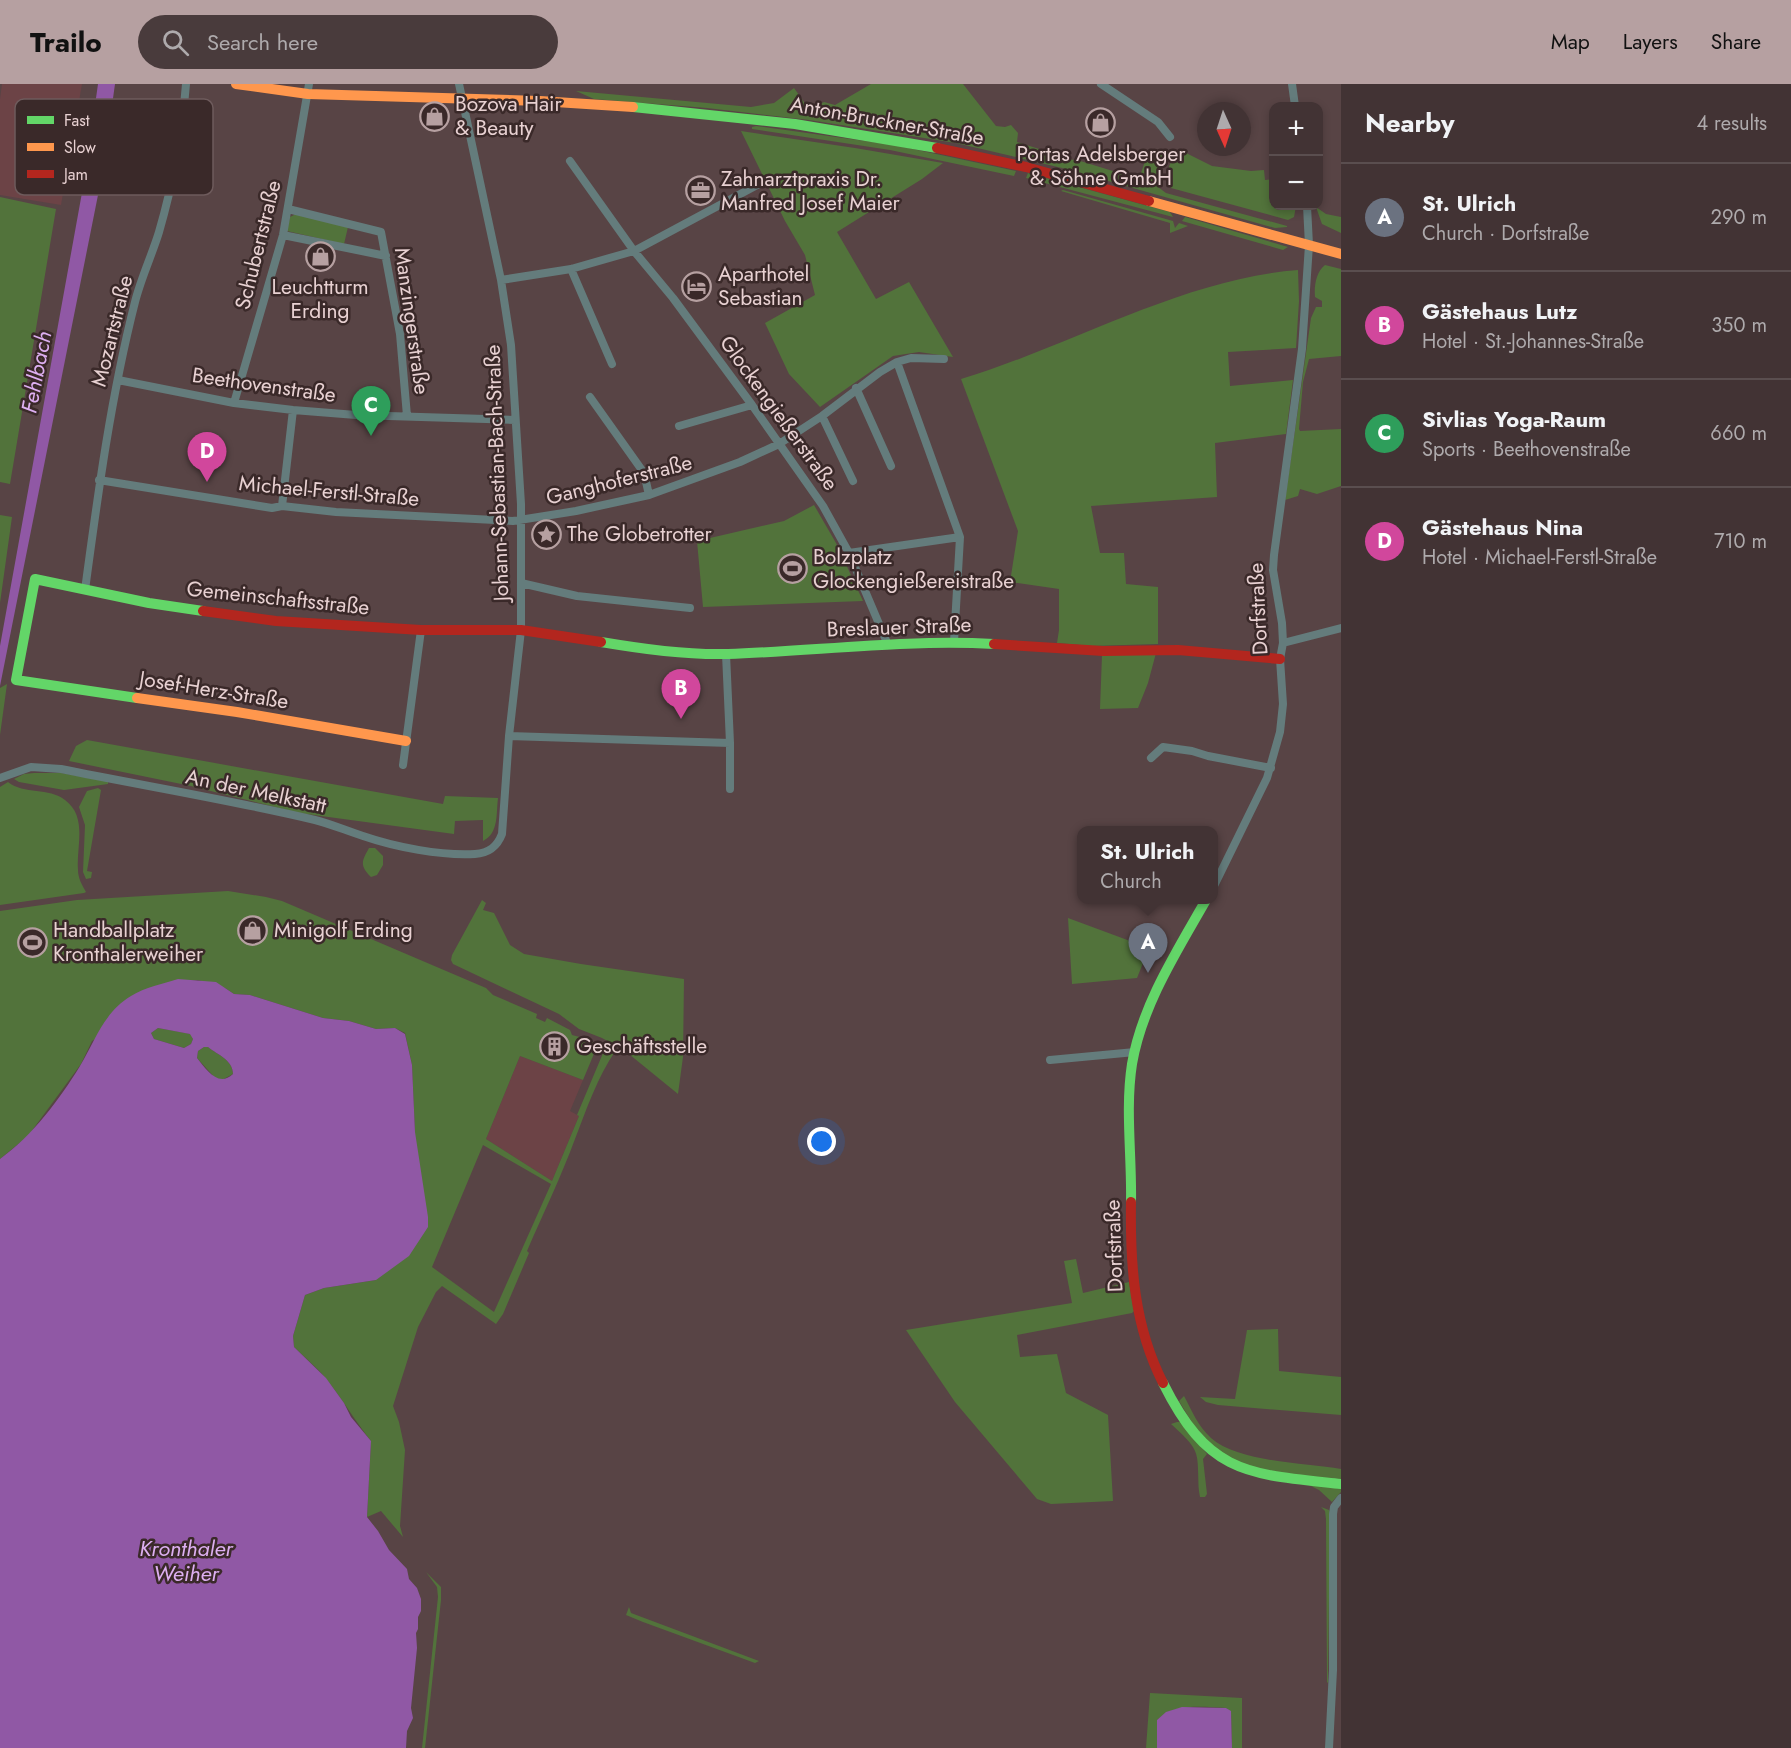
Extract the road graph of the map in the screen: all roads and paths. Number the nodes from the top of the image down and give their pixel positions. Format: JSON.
{"nodes":[{"id":1,"x":186,"y":84,"type":"edge"},
{"id":2,"x":236,"y":84,"type":"edge"},
{"id":3,"x":459,"y":84,"type":"edge"},
{"id":4,"x":1101,"y":84,"type":"edge"},
{"id":5,"x":1292,"y":84,"type":"edge"},
{"id":6,"x":309,"y":89,"type":"edge"},
{"id":7,"x":184,"y":99,"type":"edge"},
{"id":8,"x":462,"y":99,"type":"junction"},
{"id":9,"x":1294,"y":102,"type":"edge"},
{"id":10,"x":1170,"y":137,"type":"dead end"},
{"id":11,"x":570,"y":161,"type":"dead end"},
{"id":12,"x":759,"y":184,"type":"dead end"},
{"id":13,"x":168,"y":195,"type":"edge"},
{"id":14,"x":288,"y":209,"type":"junction"},
{"id":15,"x":1306,"y":210,"type":"edge"},
{"id":16,"x":283,"y":235,"type":"junction"},
{"id":17,"x":1309,"y":245,"type":"junction"},
{"id":18,"x":634,"y":252,"type":"junction"},
{"id":19,"x":1341,"y":254,"type":"edge"},
{"id":20,"x":386,"y":256,"type":"junction"},
{"id":21,"x":571,"y":269,"type":"junction"},
{"id":22,"x":501,"y":280,"type":"junction"},
{"id":23,"x":944,"y":359,"type":"dead end"},
{"id":24,"x":897,"y":362,"type":"junction"},
{"id":25,"x":612,"y":364,"type":"dead end"},
{"id":26,"x":118,"y":380,"type":"junction"},
{"id":27,"x":856,"y":388,"type":"junction"},
{"id":28,"x":590,"y":397,"type":"dead end"},
{"id":29,"x":234,"y":403,"type":"junction"},
{"id":30,"x":752,"y":405,"type":"junction"},
{"id":31,"x":293,"y":410,"type":"junction"},
{"id":32,"x":407,"y":416,"type":"junction"},
{"id":33,"x":822,"y":416,"type":"junction"},
{"id":34,"x":515,"y":420,"type":"junction"},
{"id":35,"x":679,"y":426,"type":"dead end"},
{"id":36,"x":779,"y":444,"type":"junction"},
{"id":37,"x":891,"y":466,"type":"dead end"},
{"id":38,"x":99,"y":480,"type":"junction"},
{"id":39,"x":853,"y":481,"type":"dead end"},
{"id":40,"x":649,"y":495,"type":"junction"},
{"id":41,"x":282,"y":506,"type":"junction"},
{"id":42,"x":522,"y":521,"type":"junction"},
{"id":43,"x":960,"y":537,"type":"junction"},
{"id":44,"x":849,"y":554,"type":"junction"},
{"id":45,"x":520,"y":583,"type":"junction"},
{"id":46,"x":85,"y":590,"type":"junction"},
{"id":47,"x":690,"y":608,"type":"dead end"},
{"id":48,"x":1341,"y":628,"type":"edge"},
{"id":49,"x":421,"y":630,"type":"junction"},
{"id":50,"x":521,"y":630,"type":"junction"},
{"id":51,"x":954,"y":642,"type":"junction"},
{"id":52,"x":1283,"y":643,"type":"junction"},
{"id":53,"x":888,"y":645,"type":"junction"},
{"id":54,"x":726,"y":654,"type":"junction"},
{"id":55,"x":1280,"y":659,"type":"junction"},
{"id":56,"x":16,"y":680,"type":"joint"},
{"id":57,"x":509,"y":736,"type":"junction"},
{"id":58,"x":406,"y":741,"type":"junction"},
{"id":59,"x":730,"y":743,"type":"junction"},
{"id":60,"x":1151,"y":758,"type":"dead end"},
{"id":61,"x":404,"y":765,"type":"dead end"},
{"id":62,"x":1271,"y":768,"type":"junction"},
{"id":63,"x":0,"y":778,"type":"edge"},
{"id":64,"x":729,"y":789,"type":"dead end"},
{"id":65,"x":494,"y":848,"type":"joint"},
{"id":66,"x":1218,"y":878,"type":"edge"},
{"id":67,"x":1204,"y":904,"type":"edge"},
{"id":68,"x":1135,"y":1052,"type":"junction"},
{"id":69,"x":1050,"y":1060,"type":"dead end"},
{"id":70,"x":1341,"y":1484,"type":"edge"},
{"id":71,"x":1341,"y":1498,"type":"edge"},
{"id":72,"x":1329,"y":1748,"type":"edge"}],
"edges":[{"from":1,"to":7,"type":"street","name":"Mozartstraße"},
{"from":2,"to":6,"type":"street","name":"Anton-Bruckner-Straße"},
{"from":3,"to":8,"type":"street","name":"Johann-Sebastian-Bach-Straße"},
{"from":4,"to":10,"type":"street"},
{"from":5,"to":9,"type":"street"},
{"from":6,"to":8,"type":"street","name":"Anton-Bruckner-Straße"},
{"from":6,"to":14,"type":"street","name":"Schubertstraße"},
{"from":8,"to":17,"type":"street","name":"Anton-Bruckner-Straße"},
{"from":8,"to":22,"type":"street","name":"Johann-Sebastian-Bach-Straße"},
{"from":11,"to":18,"type":"street","name":"Glockengießerstraße"},
{"from":12,"to":18,"type":"street"},
{"from":13,"to":26,"type":"street","name":"Mozartstraße"},
{"from":14,"to":16,"type":"street","name":"Schubertstraße"},
{"from":14,"to":20,"type":"street","name":"Manzingerstraße"},
{"from":15,"to":17,"type":"street","name":"Dorfstraße"},
{"from":16,"to":20,"type":"street"},
{"from":16,"to":29,"type":"street","name":"Schubertstraße"},
{"from":17,"to":19,"type":"street","name":"Anton-Bruckner-Straße"},
{"from":17,"to":52,"type":"street","name":"Dorfstraße"},
{"from":18,"to":21,"type":"street"},
{"from":18,"to":30,"type":"street","name":"Glockengießerstraße"},
{"from":20,"to":32,"type":"street","name":"Manzingerstraße"},
{"from":21,"to":22,"type":"street"},
{"from":21,"to":25,"type":"street"},
{"from":22,"to":34,"type":"street","name":"Johann-Sebastian-Bach-Straße"},
{"from":23,"to":24,"type":"street","name":"Ganghoferstraße"},
{"from":24,"to":27,"type":"street","name":"Ganghoferstraße"},
{"from":24,"to":43,"type":"street"},
{"from":26,"to":29,"type":"street","name":"Beethovenstraße"},
{"from":26,"to":38,"type":"street","name":"Mozartstraße"},
{"from":27,"to":33,"type":"street","name":"Ganghoferstraße"},
{"from":27,"to":37,"type":"street"},
{"from":28,"to":40,"type":"street"},
{"from":29,"to":31,"type":"street","name":"Beethovenstraße"},
{"from":30,"to":35,"type":"street"},
{"from":30,"to":36,"type":"street","name":"Glockengießerstraße"},
{"from":31,"to":32,"type":"street","name":"Beethovenstraße"},
{"from":31,"to":41,"type":"street"},
{"from":32,"to":34,"type":"street","name":"Beethovenstraße"},
{"from":33,"to":36,"type":"street","name":"Ganghoferstraße"},
{"from":33,"to":39,"type":"street"},
{"from":34,"to":42,"type":"street","name":"Johann-Sebastian-Bach-Straße"},
{"from":36,"to":40,"type":"street","name":"Ganghoferstraße"},
{"from":36,"to":44,"type":"street","name":"Glockengießerstraße"},
{"from":38,"to":41,"type":"street","name":"Michael-Ferstl-Straße"},
{"from":38,"to":46,"type":"street","name":"Mozartstraße"},
{"from":40,"to":42,"type":"street","name":"Ganghoferstraße"},
{"from":41,"to":42,"type":"street","name":"Michael-Ferstl-Straße"},
{"from":42,"to":45,"type":"street","name":"Johann-Sebastian-Bach-Straße"},
{"from":43,"to":44,"type":"street"},
{"from":43,"to":51,"type":"street"},
{"from":44,"to":53,"type":"street","name":"Glockengießerstraße"},
{"from":45,"to":47,"type":"street"},
{"from":45,"to":50,"type":"street","name":"Johann-Sebastian-Bach-Straße"},
{"from":46,"to":49,"type":"street","name":"Gemeinschaftsstraße"},
{"from":46,"to":56,"type":"street","name":"Gemeinschaftsstraße"},
{"from":48,"to":52,"type":"street"},
{"from":49,"to":50,"type":"street","name":"Gemeinschaftsstraße"},
{"from":49,"to":58,"type":"street"},
{"from":50,"to":54,"type":"street","name":"Breslauer Straße"},
{"from":50,"to":57,"type":"street","name":"Johann-Sebastian-Bach-Straße"},
{"from":51,"to":53,"type":"street","name":"Breslauer Straße"},
{"from":51,"to":55,"type":"street","name":"Breslauer Straße"},
{"from":52,"to":55,"type":"street","name":"Dorfstraße"},
{"from":53,"to":54,"type":"street","name":"Breslauer Straße"},
{"from":54,"to":59,"type":"street"},
{"from":55,"to":62,"type":"street","name":"Dorfstraße"},
{"from":56,"to":58,"type":"street","name":"Josef-Herz-Straße"},
{"from":57,"to":59,"type":"street"},
{"from":57,"to":65,"type":"street","name":"Johann-Sebastian-Bach-Straße"},
{"from":58,"to":61,"type":"street"},
{"from":59,"to":64,"type":"street"},
{"from":60,"to":62,"type":"street"},
{"from":62,"to":66,"type":"street","name":"Dorfstraße"},
{"from":63,"to":65,"type":"street","name":"An der Melkstatt"},
{"from":67,"to":68,"type":"street","name":"Dorfstraße"},
{"from":68,"to":69,"type":"street"},
{"from":68,"to":70,"type":"street","name":"Dorfstraße"},
{"from":71,"to":72,"type":"street"}]}
